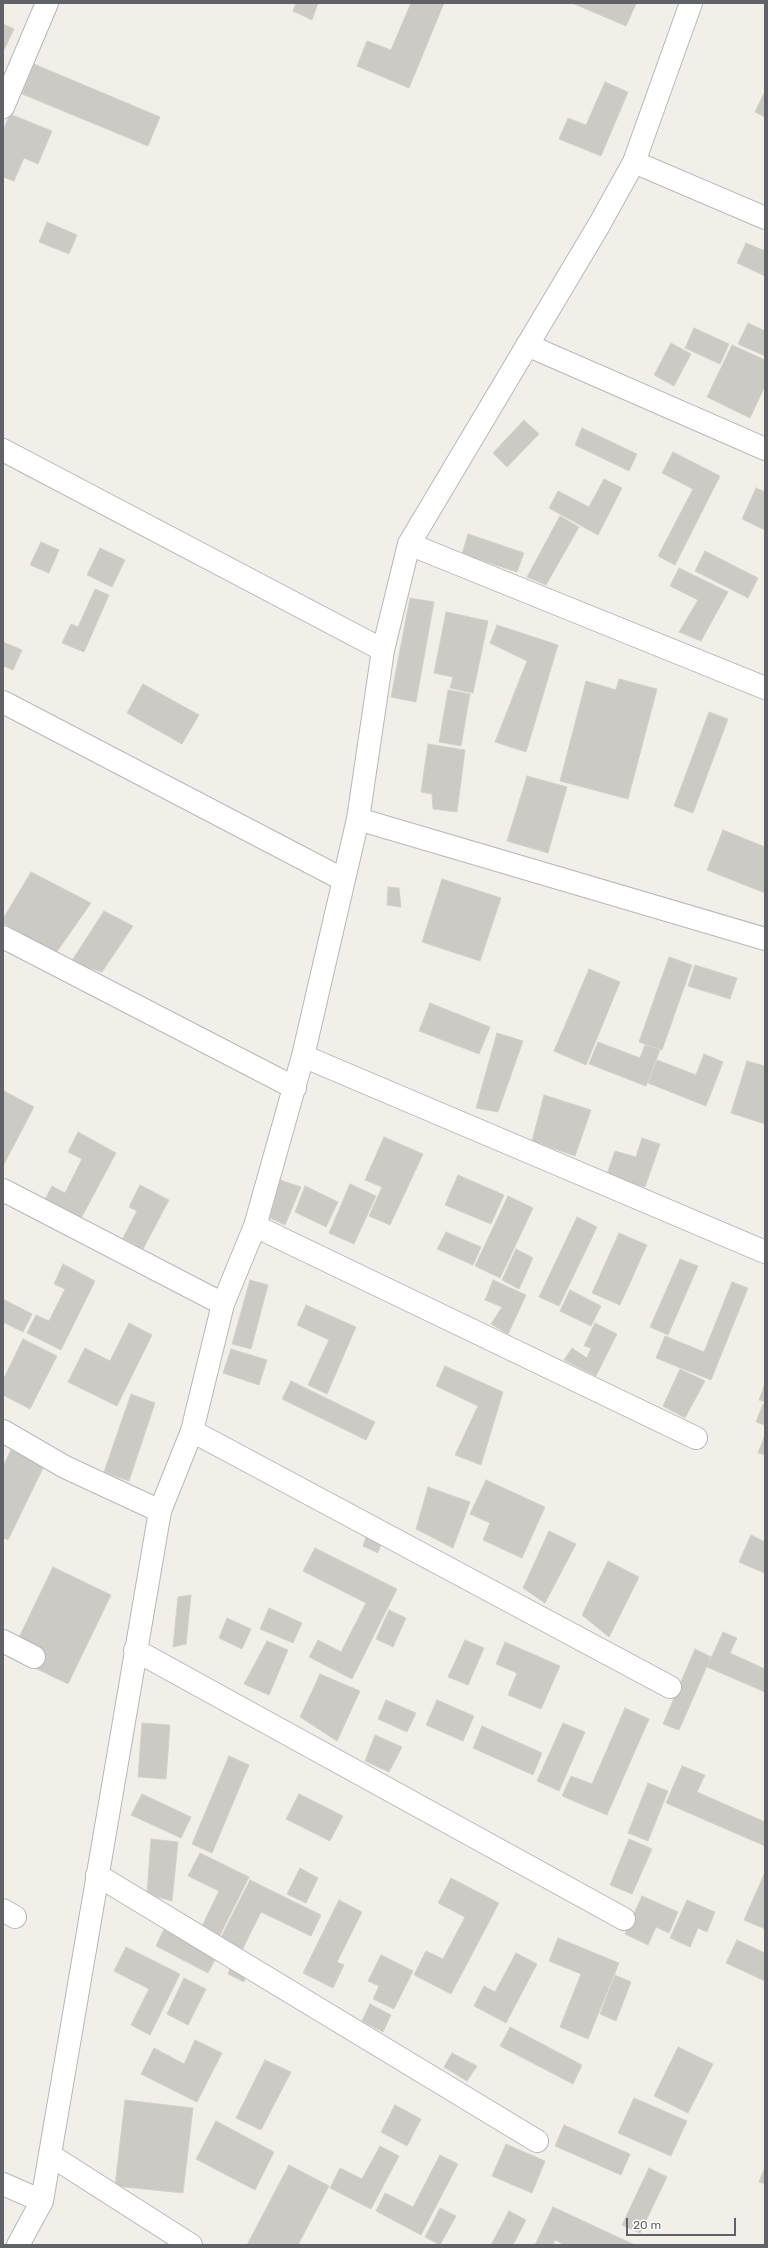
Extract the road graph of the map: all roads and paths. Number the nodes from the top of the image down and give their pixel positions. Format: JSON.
{"nodes":[{"id":1,"x":46,"y":3,"type":"edge"},
{"id":2,"x":692,"y":3,"type":"edge"},
{"id":3,"x":3,"y":108,"type":"edge"},
{"id":4,"x":634,"y":162,"type":"junction"},
{"id":5,"x":765,"y":218,"type":"edge"},
{"id":6,"x":527,"y":345,"type":"junction"},
{"id":7,"x":765,"y":449,"type":"edge"},
{"id":8,"x":3,"y":450,"type":"edge"},
{"id":9,"x":409,"y":544,"type":"junction"},
{"id":10,"x":383,"y":650,"type":"junction"},
{"id":11,"x":765,"y":688,"type":"edge"},
{"id":12,"x":3,"y":702,"type":"edge"},
{"id":13,"x":358,"y":819,"type":"junction"},
{"id":14,"x":344,"y":880,"type":"junction"},
{"id":15,"x":3,"y":937,"type":"edge"},
{"id":16,"x":765,"y":939,"type":"edge"},
{"id":17,"x":303,"y":1056,"type":"junction"},
{"id":18,"x":295,"y":1088,"type":"junction"},
{"id":19,"x":3,"y":1190,"type":"edge"},
{"id":20,"x":256,"y":1226,"type":"junction"},
{"id":21,"x":765,"y":1252,"type":"edge"},
{"id":22,"x":223,"y":1304,"type":"junction"},
{"id":23,"x":192,"y":1431,"type":"junction"},
{"id":24,"x":3,"y":1432,"type":"edge"},
{"id":25,"x":696,"y":1438,"type":"dead end"},
{"id":26,"x":160,"y":1511,"type":"junction"},
{"id":27,"x":3,"y":1641,"type":"edge"},
{"id":28,"x":135,"y":1650,"type":"junction"},
{"id":29,"x":34,"y":1657,"type":"dead end"},
{"id":30,"x":670,"y":1687,"type":"dead end"},
{"id":31,"x":97,"y":1875,"type":"junction"},
{"id":32,"x":624,"y":1919,"type":"dead end"},
{"id":33,"x":537,"y":2141,"type":"dead end"},
{"id":34,"x":50,"y":2155,"type":"junction"},
{"id":35,"x":3,"y":2184,"type":"edge"},
{"id":36,"x":42,"y":2201,"type":"junction"},
{"id":37,"x":18,"y":2245,"type":"edge"},
{"id":38,"x":191,"y":2245,"type":"edge"}],
"edges":[{"from":1,"to":3,"type":"street"},
{"from":2,"to":4,"type":"street"},
{"from":4,"to":5,"type":"street"},
{"from":4,"to":6,"type":"street"},
{"from":6,"to":7,"type":"street"},
{"from":6,"to":9,"type":"street"},
{"from":8,"to":10,"type":"street"},
{"from":9,"to":10,"type":"street"},
{"from":9,"to":11,"type":"street"},
{"from":10,"to":13,"type":"street"},
{"from":12,"to":14,"type":"street"},
{"from":13,"to":14,"type":"street"},
{"from":13,"to":16,"type":"street"},
{"from":14,"to":17,"type":"street"},
{"from":15,"to":18,"type":"street"},
{"from":17,"to":18,"type":"street"},
{"from":17,"to":21,"type":"street"},
{"from":18,"to":20,"type":"street"},
{"from":19,"to":22,"type":"street"},
{"from":20,"to":22,"type":"street"},
{"from":20,"to":25,"type":"street"},
{"from":22,"to":23,"type":"street"},
{"from":23,"to":26,"type":"street"},
{"from":23,"to":30,"type":"street"},
{"from":24,"to":26,"type":"street"},
{"from":26,"to":28,"type":"street"},
{"from":27,"to":29,"type":"street"},
{"from":28,"to":31,"type":"street"},
{"from":28,"to":32,"type":"street"},
{"from":31,"to":33,"type":"street"},
{"from":31,"to":34,"type":"street"},
{"from":34,"to":36,"type":"street"},
{"from":34,"to":38,"type":"street"},
{"from":35,"to":36,"type":"street"},
{"from":36,"to":37,"type":"street"}]}
